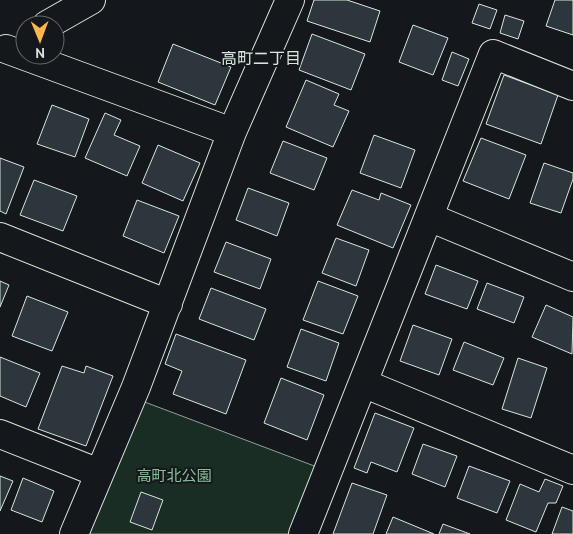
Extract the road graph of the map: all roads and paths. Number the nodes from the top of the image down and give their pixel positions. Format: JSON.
{"nodes":[{"id":1,"x":91,"y":0,"type":"edge"},
{"id":2,"x":290,"y":0,"type":"edge"},
{"id":3,"x":65,"y":15,"type":"edge"},
{"id":4,"x":10,"y":46,"type":"edge"},
{"id":5,"x":573,"y":86,"type":"edge"},
{"id":6,"x":232,"y":132,"type":"junction"},
{"id":7,"x":428,"y":217,"type":"junction"},
{"id":8,"x":0,"y":237,"type":"edge"},
{"id":9,"x":573,"y":278,"type":"edge"},
{"id":10,"x":168,"y":304,"type":"junction"},
{"id":11,"x":363,"y":384,"type":"junction"},
{"id":12,"x":0,"y":434,"type":"edge"},
{"id":13,"x":573,"y":470,"type":"edge"},
{"id":14,"x":99,"y":474,"type":"junction"},
{"id":15,"x":74,"y":534,"type":"edge"},
{"id":16,"x":303,"y":534,"type":"edge"}],
"edges":[{"from":1,"to":3,"type":"street"},
{"from":2,"to":6,"type":"street"},
{"from":4,"to":6,"type":"street"},
{"from":5,"to":7,"type":"street"},
{"from":6,"to":10,"type":"street"},
{"from":7,"to":9,"type":"street"},
{"from":7,"to":11,"type":"street"},
{"from":8,"to":10,"type":"street"},
{"from":10,"to":14,"type":"street"},
{"from":11,"to":13,"type":"street"},
{"from":11,"to":16,"type":"street"},
{"from":12,"to":14,"type":"street"},
{"from":14,"to":15,"type":"street"}]}
